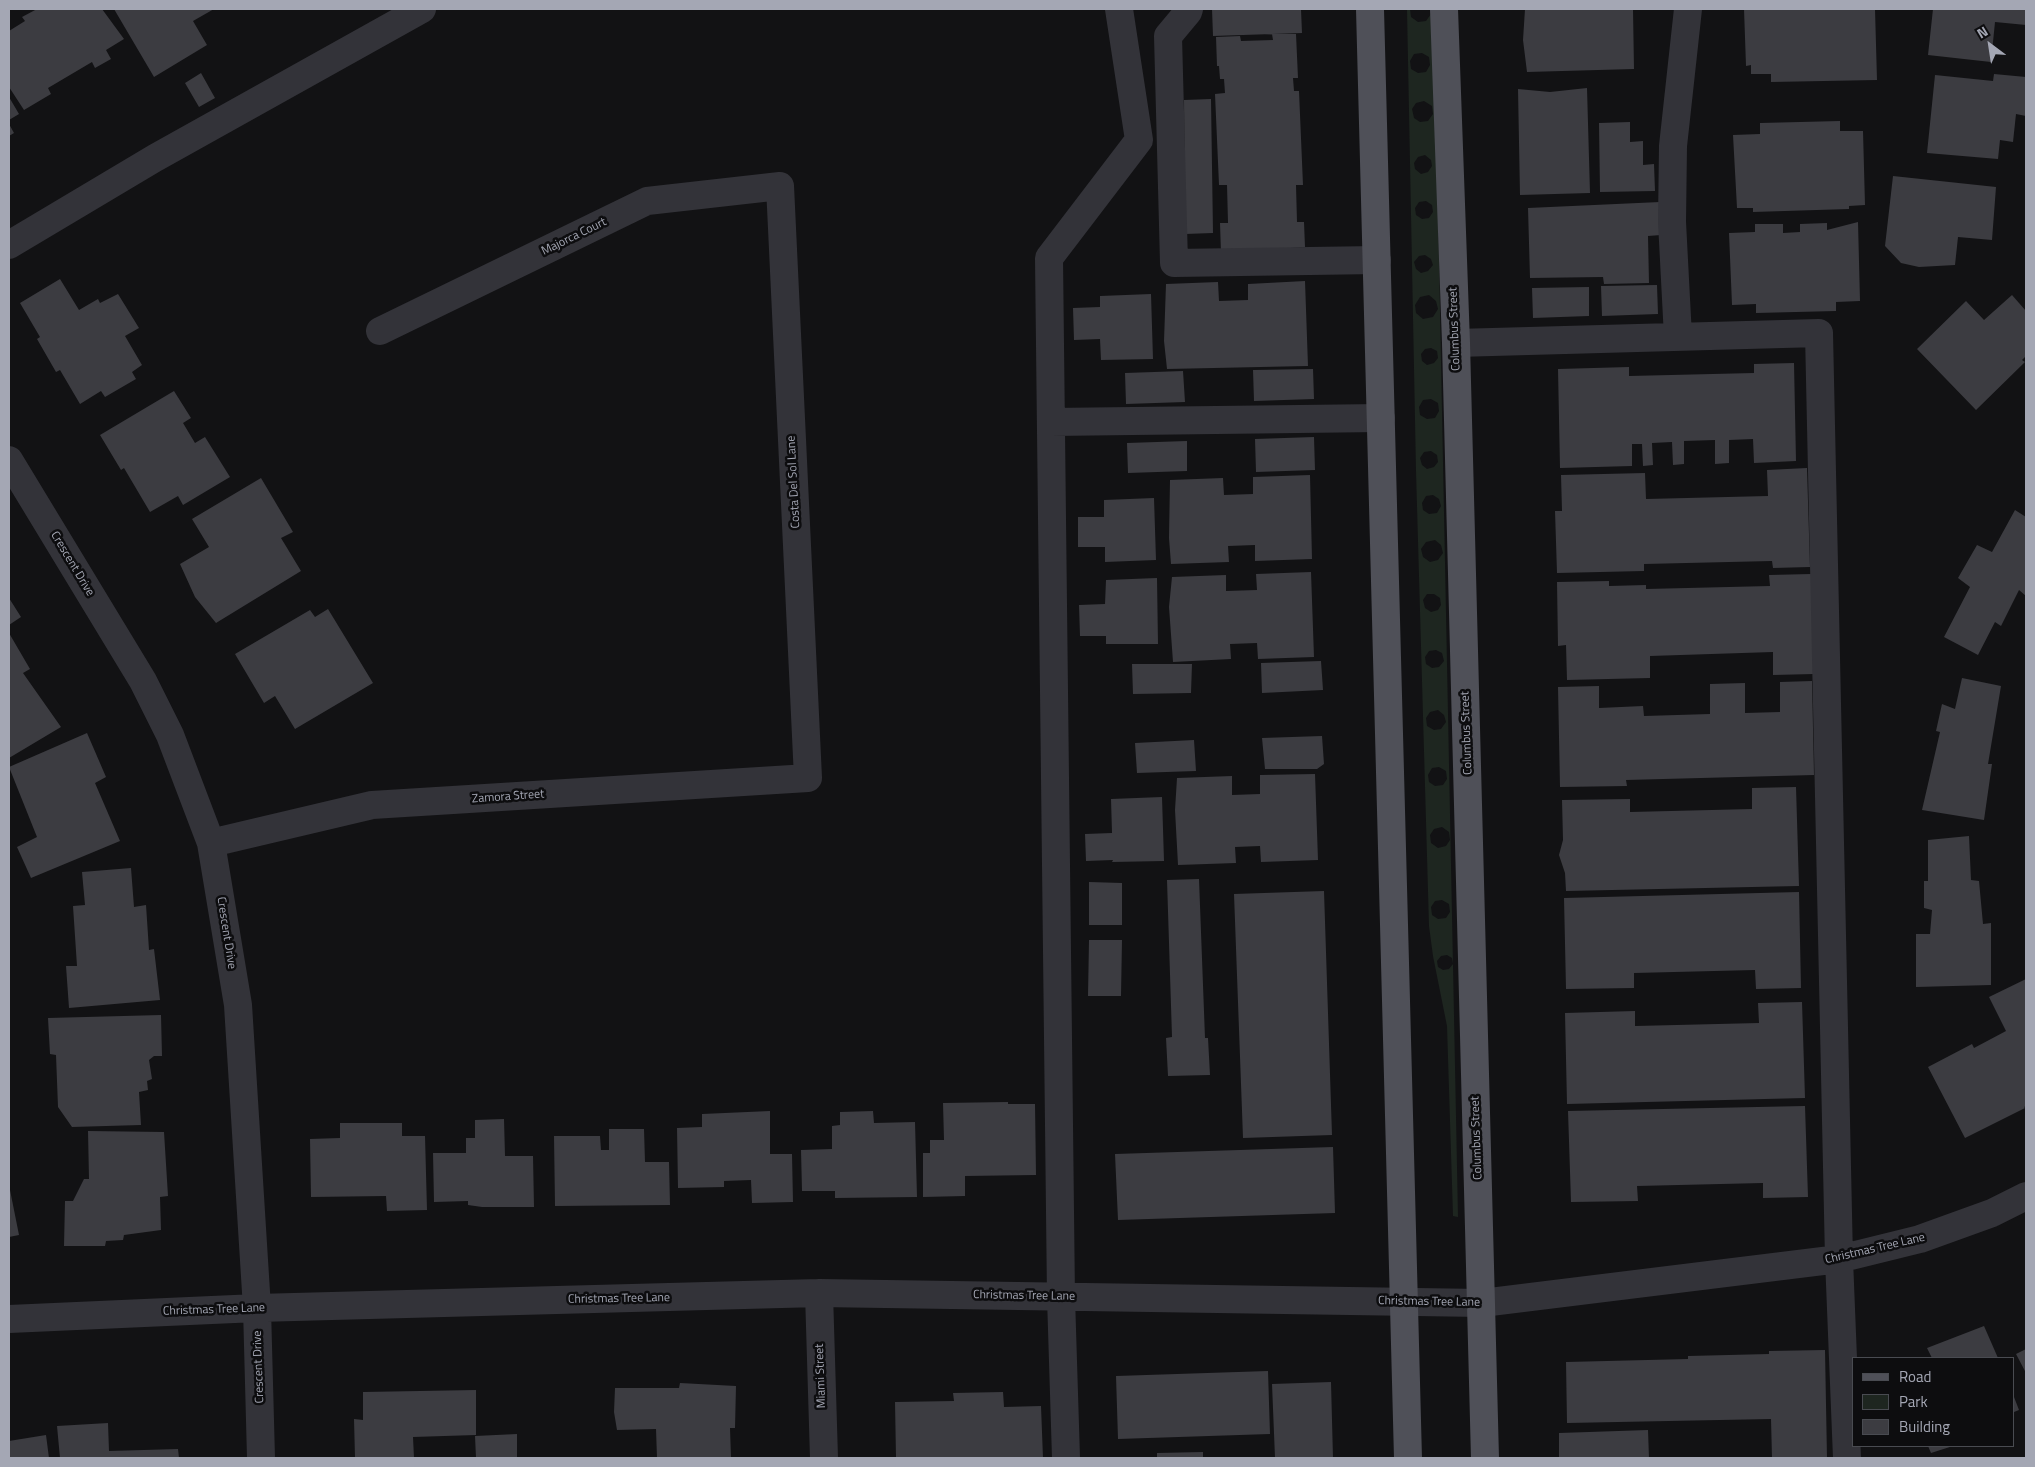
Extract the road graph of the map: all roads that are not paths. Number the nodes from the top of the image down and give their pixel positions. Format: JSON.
{"nodes":[{"id":1,"x":422,"y":9,"type":"edge"},
{"id":2,"x":1119,"y":9,"type":"edge"},
{"id":3,"x":1189,"y":9,"type":"edge"},
{"id":4,"x":1370,"y":9,"type":"edge"},
{"id":5,"x":1444,"y":9,"type":"edge"},
{"id":6,"x":1688,"y":9,"type":"edge"},
{"id":7,"x":780,"y":186,"type":"joint"},
{"id":8,"x":9,"y":244,"type":"edge"},
{"id":9,"x":1377,"y":260,"type":"junction"},
{"id":10,"x":380,"y":331,"type":"dead end"},
{"id":11,"x":1678,"y":337,"type":"junction"},
{"id":12,"x":1456,"y":343,"type":"junction"},
{"id":13,"x":1381,"y":418,"type":"junction"},
{"id":14,"x":1051,"y":422,"type":"junction"},
{"id":15,"x":9,"y":460,"type":"edge"},
{"id":16,"x":808,"y":778,"type":"joint"},
{"id":17,"x":211,"y":842,"type":"junction"},
{"id":18,"x":2026,"y":1196,"type":"edge"},
{"id":19,"x":1839,"y":1260,"type":"junction"},
{"id":20,"x":819,"y":1294,"type":"junction"},
{"id":21,"x":1061,"y":1297,"type":"junction"},
{"id":22,"x":1405,"y":1302,"type":"junction"},
{"id":23,"x":1482,"y":1303,"type":"junction"},
{"id":24,"x":257,"y":1308,"type":"junction"},
{"id":25,"x":9,"y":1319,"type":"edge"},
{"id":26,"x":261,"y":1458,"type":"edge"},
{"id":27,"x":824,"y":1458,"type":"edge"},
{"id":28,"x":1066,"y":1458,"type":"edge"},
{"id":29,"x":1408,"y":1458,"type":"edge"},
{"id":30,"x":1486,"y":1458,"type":"edge"},
{"id":31,"x":1847,"y":1458,"type":"edge"}],
"edges":[{"from":1,"to":8,"type":"street"},
{"from":2,"to":14,"type":"street"},
{"from":3,"to":9,"type":"street"},
{"from":4,"to":9,"type":"main road"},
{"from":5,"to":12,"type":"main road","name":"Columbus Street"},
{"from":6,"to":11,"type":"street"},
{"from":7,"to":10,"type":"street","name":"Majorca Court"},
{"from":7,"to":16,"type":"street","name":"Costa Del Sol Lane"},
{"from":9,"to":13,"type":"main road"},
{"from":11,"to":12,"type":"street"},
{"from":11,"to":19,"type":"street"},
{"from":12,"to":23,"type":"main road","name":"Columbus Street"},
{"from":13,"to":14,"type":"street"},
{"from":13,"to":22,"type":"main road"},
{"from":14,"to":21,"type":"street"},
{"from":15,"to":17,"type":"street","name":"Crescent Drive"},
{"from":16,"to":17,"type":"street","name":"Zamora Street"},
{"from":17,"to":24,"type":"street","name":"Crescent Drive"},
{"from":18,"to":19,"type":"street","name":"Christmas Tree Lane"},
{"from":19,"to":23,"type":"street","name":"Christmas Tree Lane"},
{"from":19,"to":31,"type":"street"},
{"from":20,"to":21,"type":"street","name":"Christmas Tree Lane"},
{"from":20,"to":24,"type":"street","name":"Christmas Tree Lane"},
{"from":20,"to":27,"type":"street","name":"Miami Street"},
{"from":21,"to":22,"type":"street","name":"Christmas Tree Lane"},
{"from":21,"to":28,"type":"street"},
{"from":22,"to":23,"type":"street","name":"Christmas Tree Lane"},
{"from":22,"to":29,"type":"main road"},
{"from":23,"to":30,"type":"main road","name":"Columbus Street"},
{"from":24,"to":25,"type":"street","name":"Christmas Tree Lane"},
{"from":24,"to":26,"type":"street","name":"Crescent Drive"}]}
